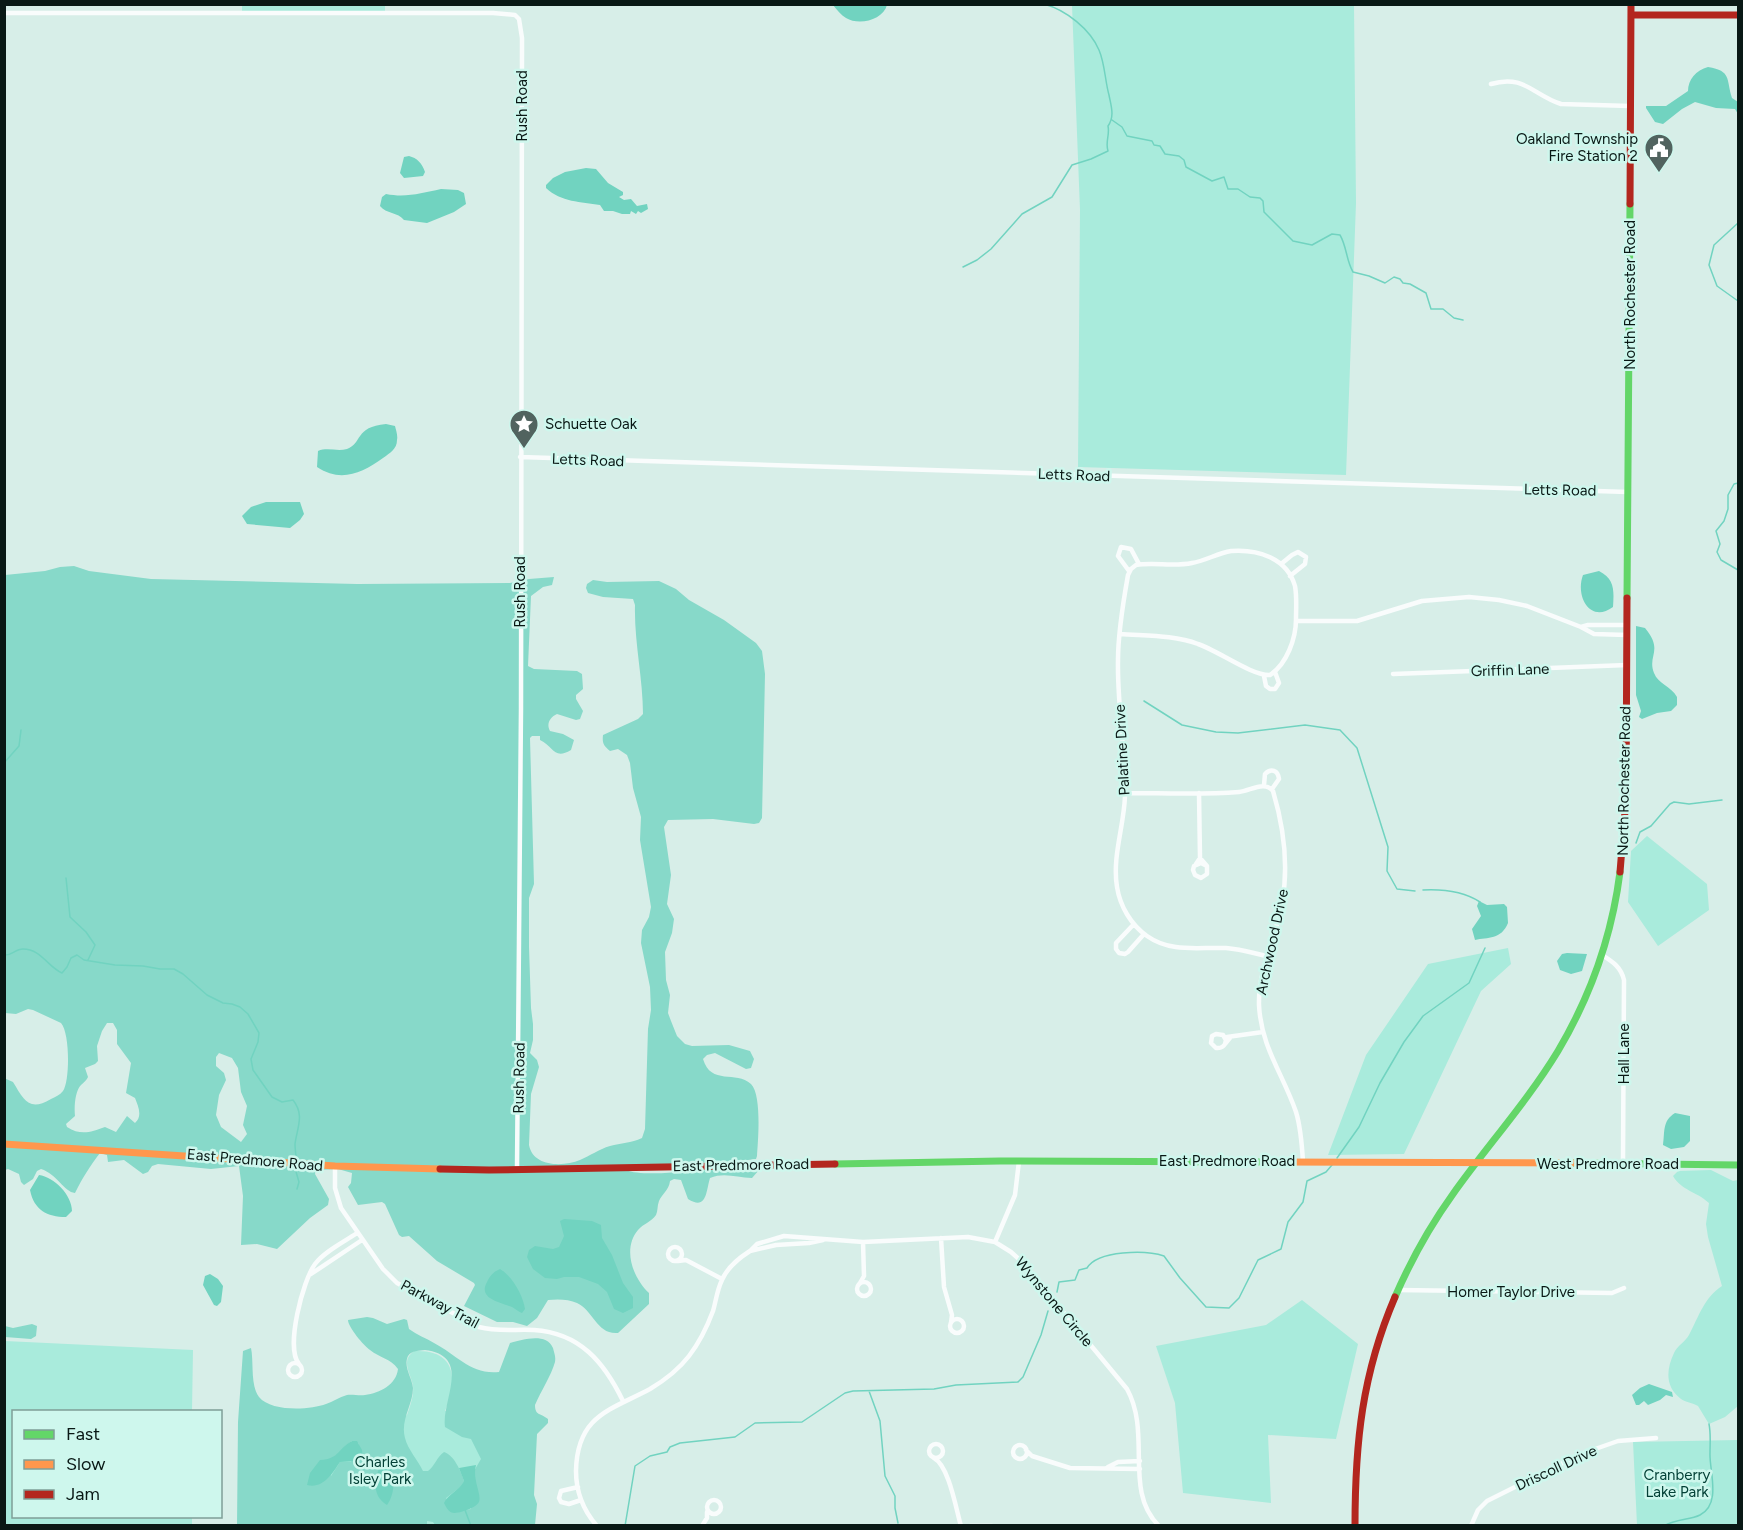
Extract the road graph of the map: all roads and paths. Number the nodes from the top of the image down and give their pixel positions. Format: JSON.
{"nodes":[{"id":1,"x":172,"y":4,"type":"edge"},
{"id":2,"x":1631,"y":4,"type":"edge"},
{"id":3,"x":172,"y":12,"type":"junction"},
{"id":4,"x":4,"y":13,"type":"edge"},
{"id":5,"x":1631,"y":15,"type":"junction"},
{"id":6,"x":1738,"y":15,"type":"edge"},
{"id":7,"x":1491,"y":84,"type":"dead end"},
{"id":8,"x":1630,"y":106,"type":"junction"},
{"id":9,"x":520,"y":457,"type":"junction"},
{"id":10,"x":1628,"y":492,"type":"junction"},
{"id":11,"x":1139,"y":564,"type":"junction"},
{"id":12,"x":1281,"y":564,"type":"junction"},
{"id":13,"x":1129,"y":571,"type":"junction"},
{"id":14,"x":1290,"y":576,"type":"junction"},
{"id":15,"x":1296,"y":621,"type":"junction"},
{"id":16,"x":1627,"y":625,"type":"junction"},
{"id":17,"x":1581,"y":627,"type":"junction"},
{"id":18,"x":1120,"y":634,"type":"junction"},
{"id":19,"x":1627,"y":635,"type":"junction"},
{"id":20,"x":1627,"y":665,"type":"junction"},
{"id":21,"x":1275,"y":672,"type":"junction"},
{"id":22,"x":1393,"y":674,"type":"dead end"},
{"id":23,"x":1264,"y":676,"type":"junction"},
{"id":24,"x":1264,"y":785,"type":"junction"},
{"id":25,"x":1272,"y":789,"type":"junction"},
{"id":26,"x":1125,"y":793,"type":"junction"},
{"id":27,"x":1199,"y":793,"type":"junction"},
{"id":28,"x":1200,"y":858,"type":"junction"},
{"id":29,"x":1196,"y":864,"type":"junction"},
{"id":30,"x":1205,"y":865,"type":"junction"},
{"id":31,"x":1134,"y":924,"type":"junction"},
{"id":32,"x":1144,"y":934,"type":"junction"},
{"id":33,"x":1602,"y":955,"type":"junction"},
{"id":34,"x":1266,"y":956,"type":"junction"},
{"id":35,"x":1263,"y":1032,"type":"junction"},
{"id":36,"x":1223,"y":1035,"type":"junction"},
{"id":37,"x":1230,"y":1038,"type":"junction"},
{"id":38,"x":1225,"y":1044,"type":"junction"},
{"id":39,"x":4,"y":1144,"type":"edge"},
{"id":40,"x":1019,"y":1161,"type":"junction"},
{"id":41,"x":1303,"y":1162,"type":"junction"},
{"id":42,"x":1478,"y":1162,"type":"junction"},
{"id":43,"x":1623,"y":1164,"type":"junction"},
{"id":44,"x":1738,"y":1165,"type":"edge"},
{"id":45,"x":335,"y":1166,"type":"junction"},
{"id":46,"x":518,"y":1170,"type":"junction"},
{"id":47,"x":357,"y":1233,"type":"junction"},
{"id":48,"x":941,"y":1238,"type":"junction"},
{"id":49,"x":362,"y":1240,"type":"junction"},
{"id":50,"x":864,"y":1242,"type":"junction"},
{"id":51,"x":995,"y":1242,"type":"junction"},
{"id":52,"x":333,"y":1249,"type":"junction"},
{"id":53,"x":682,"y":1253,"type":"junction"},
{"id":54,"x":338,"y":1257,"type":"junction"},
{"id":55,"x":686,"y":1260,"type":"junction"},
{"id":56,"x":678,"y":1261,"type":"junction"},
{"id":57,"x":311,"y":1274,"type":"junction"},
{"id":58,"x":864,"y":1276,"type":"junction"},
{"id":59,"x":722,"y":1279,"type":"junction"},
{"id":60,"x":860,"y":1283,"type":"junction"},
{"id":61,"x":868,"y":1283,"type":"junction"},
{"id":62,"x":1624,"y":1288,"type":"dead end"},
{"id":63,"x":1398,"y":1290,"type":"junction"},
{"id":64,"x":952,"y":1315,"type":"junction"},
{"id":65,"x":959,"y":1319,"type":"junction"},
{"id":66,"x":951,"y":1323,"type":"junction"},
{"id":67,"x":295,"y":1357,"type":"junction"},
{"id":68,"x":291,"y":1364,"type":"junction"},
{"id":69,"x":299,"y":1364,"type":"junction"},
{"id":70,"x":622,"y":1401,"type":"junction"},
{"id":71,"x":1656,"y":1438,"type":"dead end"},
{"id":72,"x":1026,"y":1450,"type":"junction"},
{"id":73,"x":942,"y":1455,"type":"junction"},
{"id":74,"x":1032,"y":1456,"type":"junction"},
{"id":75,"x":934,"y":1458,"type":"junction"},
{"id":76,"x":1024,"y":1458,"type":"junction"},
{"id":77,"x":1140,"y":1461,"type":"junction"},
{"id":78,"x":940,"y":1463,"type":"junction"},
{"id":79,"x":1108,"y":1467,"type":"junction"},
{"id":80,"x":1140,"y":1469,"type":"junction"},
{"id":81,"x":578,"y":1487,"type":"junction"},
{"id":82,"x":581,"y":1500,"type":"junction"},
{"id":83,"x":707,"y":1510,"type":"junction"},
{"id":84,"x":715,"y":1514,"type":"junction"},
{"id":85,"x":707,"y":1518,"type":"junction"},
{"id":86,"x":1158,"y":1525,"type":"edge"},
{"id":87,"x":597,"y":1526,"type":"edge"},
{"id":88,"x":702,"y":1526,"type":"edge"},
{"id":89,"x":961,"y":1526,"type":"edge"},
{"id":90,"x":970,"y":1526,"type":"edge"},
{"id":91,"x":992,"y":1526,"type":"edge"},
{"id":92,"x":1355,"y":1526,"type":"edge"},
{"id":93,"x":1471,"y":1526,"type":"edge"}],
"edges":[{"from":1,"to":3,"type":"street"},
{"from":2,"to":5,"type":"street","name":"North Rochester Road"},
{"from":3,"to":4,"type":"street"},
{"from":3,"to":9,"type":"street","name":"Rush Road"},
{"from":5,"to":6,"type":"street"},
{"from":5,"to":8,"type":"street","name":"North Rochester Road"},
{"from":7,"to":8,"type":"street"},
{"from":8,"to":10,"type":"street","name":"North Rochester Road"},
{"from":9,"to":10,"type":"street","name":"Letts Road"},
{"from":9,"to":46,"type":"street","name":"Rush Road"},
{"from":10,"to":16,"type":"street","name":"North Rochester Road"},
{"from":11,"to":12,"type":"street"},
{"from":11,"to":13,"type":"street"},
{"from":11,"to":13,"type":"street","name":"Palatine Drive"},
{"from":12,"to":14,"type":"street"},
{"from":12,"to":14,"type":"street"},
{"from":13,"to":18,"type":"street","name":"Palatine Drive"},
{"from":14,"to":15,"type":"street"},
{"from":15,"to":17,"type":"street"},
{"from":15,"to":21,"type":"street"},
{"from":16,"to":17,"type":"street"},
{"from":16,"to":19,"type":"street","name":"North Rochester Road"},
{"from":17,"to":19,"type":"street"},
{"from":18,"to":23,"type":"street"},
{"from":18,"to":26,"type":"street","name":"Palatine Drive"},
{"from":19,"to":20,"type":"street","name":"North Rochester Road"},
{"from":20,"to":22,"type":"street","name":"Griffin Lane"},
{"from":20,"to":33,"type":"street","name":"North Rochester Road"},
{"from":21,"to":23,"type":"street"},
{"from":21,"to":23,"type":"street"},
{"from":24,"to":25,"type":"street"},
{"from":24,"to":25,"type":"street","name":"Archwood Drive"},
{"from":24,"to":27,"type":"street","name":"Archwood Drive"},
{"from":25,"to":34,"type":"street","name":"Archwood Drive"},
{"from":26,"to":27,"type":"street","name":"Archwood Drive"},
{"from":26,"to":31,"type":"street","name":"Palatine Drive"},
{"from":27,"to":28,"type":"street"},
{"from":28,"to":29,"type":"street"},
{"from":28,"to":30,"type":"street"},
{"from":29,"to":30,"type":"street"},
{"from":29,"to":30,"type":"street"},
{"from":31,"to":32,"type":"street","name":"Palatine Drive"},
{"from":31,"to":32,"type":"street"},
{"from":32,"to":34,"type":"street","name":"Palatine Drive"},
{"from":33,"to":42,"type":"street","name":"North Rochester Road"},
{"from":33,"to":43,"type":"street","name":"Hall Lane"},
{"from":34,"to":35,"type":"street","name":"Archwood Drive"},
{"from":35,"to":37,"type":"street"},
{"from":35,"to":41,"type":"street","name":"Archwood Drive"},
{"from":36,"to":37,"type":"street"},
{"from":36,"to":38,"type":"street"},
{"from":36,"to":38,"type":"street"},
{"from":37,"to":38,"type":"street"},
{"from":39,"to":45,"type":"street","name":"East Predmore Road"},
{"from":40,"to":41,"type":"street","name":"East Predmore Road"},
{"from":40,"to":46,"type":"street","name":"East Predmore Road"},
{"from":40,"to":51,"type":"street"},
{"from":41,"to":42,"type":"street","name":"East Predmore Road"},
{"from":42,"to":43,"type":"street","name":"West Predmore Road"},
{"from":42,"to":63,"type":"street","name":"North Rochester Road"},
{"from":43,"to":44,"type":"street","name":"West Predmore Road"},
{"from":45,"to":46,"type":"street","name":"East Predmore Road"},
{"from":45,"to":47,"type":"street","name":"Parkway Trail"},
{"from":47,"to":49,"type":"street","name":"Parkway Trail"},
{"from":47,"to":52,"type":"street"},
{"from":48,"to":50,"type":"street","name":"Wynstone Circle"},
{"from":48,"to":51,"type":"street","name":"Wynstone Circle"},
{"from":48,"to":64,"type":"street"},
{"from":49,"to":54,"type":"street"},
{"from":49,"to":70,"type":"street","name":"Parkway Trail"},
{"from":50,"to":58,"type":"street"},
{"from":50,"to":59,"type":"street","name":"Wynstone Circle"},
{"from":51,"to":77,"type":"street","name":"Wynstone Circle"},
{"from":52,"to":54,"type":"street"},
{"from":52,"to":57,"type":"street"},
{"from":53,"to":55,"type":"street"},
{"from":53,"to":56,"type":"street"},
{"from":53,"to":56,"type":"street"},
{"from":54,"to":57,"type":"street"},
{"from":55,"to":56,"type":"street"},
{"from":55,"to":59,"type":"street"},
{"from":57,"to":67,"type":"street"},
{"from":58,"to":60,"type":"street"},
{"from":58,"to":61,"type":"street"},
{"from":59,"to":70,"type":"street","name":"Wynstone Circle"},
{"from":60,"to":61,"type":"street"},
{"from":60,"to":61,"type":"street"},
{"from":62,"to":63,"type":"street","name":"Homer Taylor Drive"},
{"from":63,"to":92,"type":"street","name":"North Rochester Road"},
{"from":64,"to":65,"type":"street"},
{"from":64,"to":66,"type":"street"},
{"from":65,"to":66,"type":"street"},
{"from":65,"to":66,"type":"street"},
{"from":67,"to":68,"type":"street"},
{"from":67,"to":69,"type":"street"},
{"from":68,"to":69,"type":"street"},
{"from":68,"to":69,"type":"street"},
{"from":70,"to":81,"type":"street","name":"Wynstone Circle"},
{"from":71,"to":93,"type":"street","name":"Driscoll Drive"},
{"from":72,"to":74,"type":"street"},
{"from":72,"to":76,"type":"street"},
{"from":72,"to":76,"type":"street"},
{"from":73,"to":75,"type":"street"},
{"from":73,"to":75,"type":"street"},
{"from":73,"to":78,"type":"street"},
{"from":74,"to":76,"type":"street"},
{"from":74,"to":79,"type":"street"},
{"from":75,"to":78,"type":"street"},
{"from":77,"to":79,"type":"street"},
{"from":77,"to":80,"type":"street","name":"Wynstone Circle"},
{"from":78,"to":89,"type":"street"},
{"from":79,"to":80,"type":"street"},
{"from":80,"to":86,"type":"street","name":"Wynstone Circle"},
{"from":81,"to":82,"type":"street","name":"Wynstone Circle"},
{"from":81,"to":82,"type":"street"},
{"from":82,"to":87,"type":"street","name":"Wynstone Circle"},
{"from":83,"to":84,"type":"street"},
{"from":83,"to":84,"type":"street"},
{"from":83,"to":85,"type":"street"},
{"from":84,"to":85,"type":"street"},
{"from":85,"to":88,"type":"street"},
{"from":90,"to":91,"type":"street"}]}
